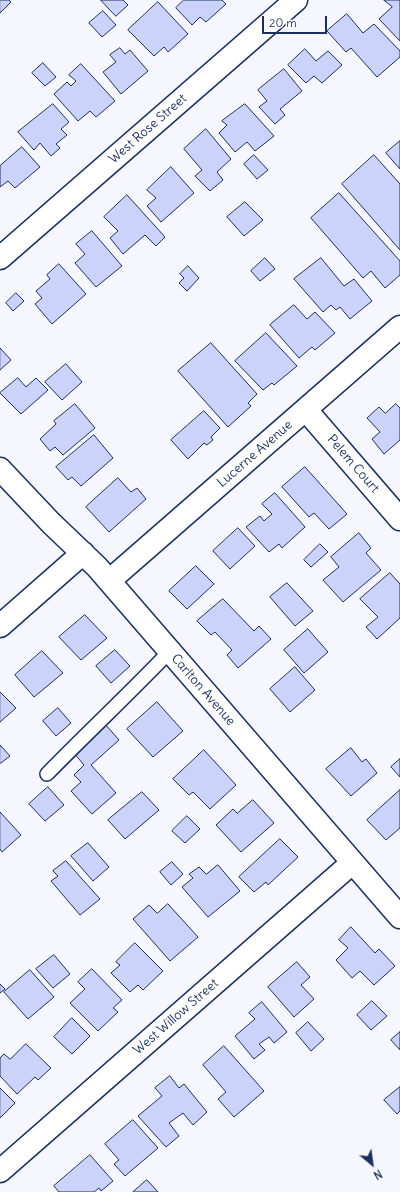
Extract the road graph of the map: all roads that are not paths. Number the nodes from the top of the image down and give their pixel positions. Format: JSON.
{"nodes":[{"id":1,"x":296,"y":0,"type":"edge"},
{"id":2,"x":0,"y":258,"type":"edge"},
{"id":3,"x":400,"y":327,"type":"edge"},
{"id":4,"x":306,"y":410,"type":"junction"},
{"id":5,"x":0,"y":469,"type":"edge"},
{"id":6,"x":400,"y":519,"type":"edge"},
{"id":7,"x":83,"y":553,"type":"junction"},
{"id":8,"x":109,"y":581,"type":"junction"},
{"id":9,"x":0,"y":626,"type":"edge"},
{"id":10,"x":170,"y":651,"type":"junction"},
{"id":11,"x":47,"y":774,"type":"dead end"},
{"id":12,"x":352,"y":863,"type":"junction"},
{"id":13,"x":400,"y":917,"type":"edge"},
{"id":14,"x":0,"y":1170,"type":"edge"}],
"edges":[{"from":1,"to":2,"type":"street","name":"West Rose Street"},
{"from":3,"to":4,"type":"street","name":"Lucerne Avenue"},
{"from":4,"to":6,"type":"street","name":"Pelem Court"},
{"from":4,"to":8,"type":"street","name":"Lucerne Avenue"},
{"from":5,"to":7,"type":"street","name":"Carlton Avenue"},
{"from":7,"to":8,"type":"street","name":"Carlton Avenue"},
{"from":7,"to":9,"type":"street"},
{"from":8,"to":10,"type":"street","name":"Carlton Avenue"},
{"from":10,"to":11,"type":"lane"},
{"from":10,"to":12,"type":"street","name":"Carlton Avenue"},
{"from":12,"to":13,"type":"street","name":"Carlton Avenue"},
{"from":12,"to":14,"type":"street","name":"West Willow Street"}]}
